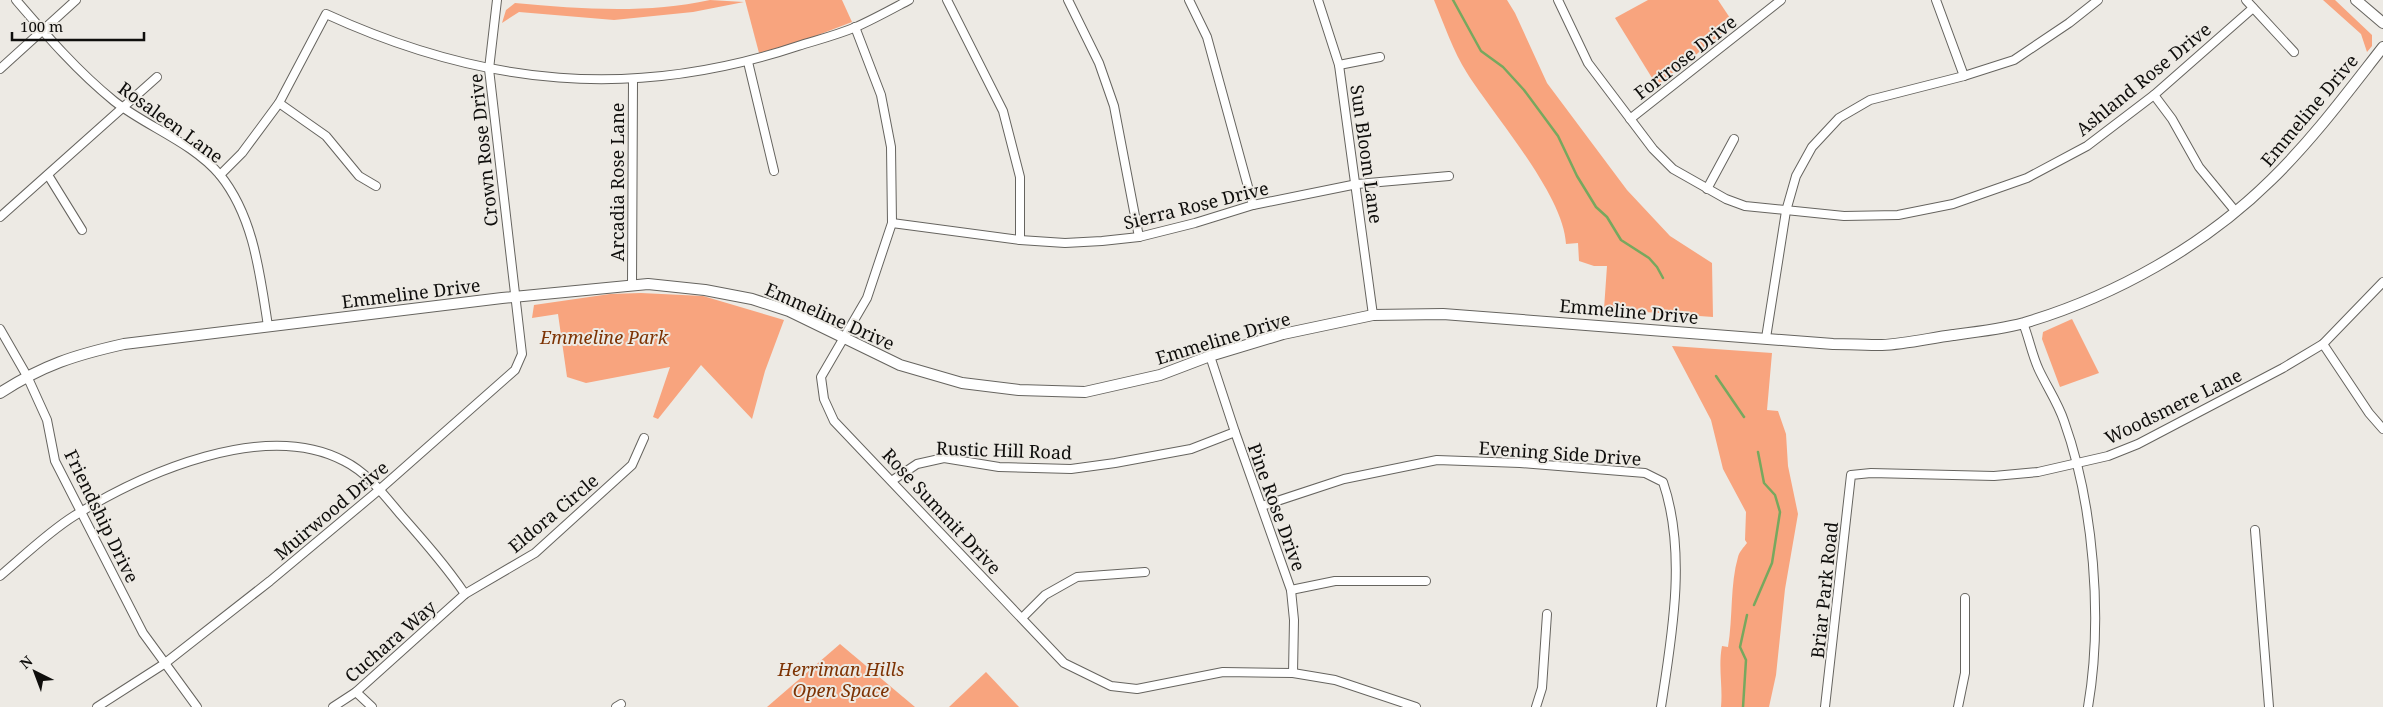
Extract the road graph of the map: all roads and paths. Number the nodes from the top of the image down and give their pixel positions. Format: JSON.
{"nodes":[{"id":1,"x":16,"y":0,"type":"edge"},
{"id":2,"x":76,"y":0,"type":"edge"},
{"id":3,"x":497,"y":0,"type":"edge"},
{"id":4,"x":910,"y":0,"type":"edge"},
{"id":5,"x":947,"y":0,"type":"edge"},
{"id":6,"x":1068,"y":0,"type":"edge"},
{"id":7,"x":1188,"y":0,"type":"edge"},
{"id":8,"x":1318,"y":0,"type":"edge"},
{"id":9,"x":1559,"y":0,"type":"edge"},
{"id":10,"x":1936,"y":0,"type":"edge"},
{"id":11,"x":2098,"y":0,"type":"edge"},
{"id":12,"x":2246,"y":0,"type":"edge"},
{"id":13,"x":2356,"y":0,"type":"edge"},
{"id":14,"x":1776,"y":2,"type":"edge"},
{"id":15,"x":2253,"y":8,"type":"junction"},
{"id":16,"x":2383,"y":22,"type":"edge"},
{"id":17,"x":856,"y":27,"type":"junction"},
{"id":18,"x":42,"y":30,"type":"junction"},
{"id":19,"x":2383,"y":47,"type":"edge"},
{"id":20,"x":2294,"y":52,"type":"dead end"},
{"id":21,"x":1380,"y":57,"type":"dead end"},
{"id":22,"x":748,"y":62,"type":"junction"},
{"id":23,"x":1340,"y":65,"type":"junction"},
{"id":24,"x":0,"y":69,"type":"edge"},
{"id":25,"x":489,"y":69,"type":"junction"},
{"id":26,"x":1964,"y":76,"type":"junction"},
{"id":27,"x":157,"y":77,"type":"dead end"},
{"id":28,"x":632,"y":80,"type":"junction"},
{"id":29,"x":2154,"y":94,"type":"junction"},
{"id":30,"x":279,"y":103,"type":"junction"},
{"id":31,"x":124,"y":108,"type":"junction"},
{"id":32,"x":1630,"y":119,"type":"junction"},
{"id":33,"x":1734,"y":139,"type":"dead end"},
{"id":34,"x":774,"y":171,"type":"dead end"},
{"id":35,"x":48,"y":175,"type":"junction"},
{"id":36,"x":220,"y":175,"type":"junction"},
{"id":37,"x":1450,"y":176,"type":"dead end"},
{"id":38,"x":1357,"y":184,"type":"junction"},
{"id":39,"x":376,"y":186,"type":"dead end"},
{"id":40,"x":1707,"y":188,"type":"junction"},
{"id":41,"x":1253,"y":205,"type":"junction"},
{"id":42,"x":1786,"y":211,"type":"junction"},
{"id":43,"x":2236,"y":212,"type":"junction"},
{"id":44,"x":0,"y":217,"type":"edge"},
{"id":45,"x":892,"y":223,"type":"junction"},
{"id":46,"x":82,"y":230,"type":"dead end"},
{"id":47,"x":1139,"y":237,"type":"junction"},
{"id":48,"x":1020,"y":240,"type":"junction"},
{"id":49,"x":2383,"y":282,"type":"edge"},
{"id":50,"x":632,"y":284,"type":"junction"},
{"id":51,"x":514,"y":297,"type":"junction"},
{"id":52,"x":1373,"y":315,"type":"junction"},
{"id":53,"x":2023,"y":323,"type":"junction"},
{"id":54,"x":268,"y":326,"type":"junction"},
{"id":55,"x":0,"y":329,"type":"edge"},
{"id":56,"x":1766,"y":338,"type":"junction"},
{"id":57,"x":842,"y":339,"type":"junction"},
{"id":58,"x":2323,"y":344,"type":"junction"},
{"id":59,"x":1210,"y":356,"type":"junction"},
{"id":60,"x":27,"y":376,"type":"junction"},
{"id":61,"x":0,"y":393,"type":"edge"},
{"id":62,"x":2383,"y":429,"type":"edge"},
{"id":63,"x":1234,"y":432,"type":"junction"},
{"id":64,"x":644,"y":438,"type":"dead end"},
{"id":65,"x":2077,"y":462,"type":"junction"},
{"id":66,"x":1851,"y":475,"type":"joint"},
{"id":67,"x":893,"y":480,"type":"junction"},
{"id":68,"x":379,"y":490,"type":"junction"},
{"id":69,"x":1262,"y":506,"type":"junction"},
{"id":70,"x":81,"y":512,"type":"junction"},
{"id":71,"x":2255,"y":530,"type":"dead end"},
{"id":72,"x":1145,"y":572,"type":"dead end"},
{"id":73,"x":0,"y":576,"type":"edge"},
{"id":74,"x":1426,"y":581,"type":"dead end"},
{"id":75,"x":1291,"y":590,"type":"junction"},
{"id":76,"x":465,"y":594,"type":"junction"},
{"id":77,"x":1965,"y":598,"type":"dead end"},
{"id":78,"x":1547,"y":614,"type":"dead end"},
{"id":79,"x":1022,"y":618,"type":"junction"},
{"id":80,"x":164,"y":664,"type":"junction"},
{"id":81,"x":1293,"y":673,"type":"junction"},
{"id":82,"x":356,"y":692,"type":"junction"},
{"id":83,"x":97,"y":707,"type":"edge"},
{"id":84,"x":197,"y":707,"type":"edge"},
{"id":85,"x":333,"y":707,"type":"edge"},
{"id":86,"x":372,"y":707,"type":"edge"},
{"id":87,"x":1416,"y":707,"type":"edge"},
{"id":88,"x":1536,"y":707,"type":"edge"},
{"id":89,"x":1661,"y":707,"type":"edge"},
{"id":90,"x":1825,"y":707,"type":"edge"},
{"id":91,"x":1958,"y":707,"type":"edge"},
{"id":92,"x":2088,"y":707,"type":"edge"},
{"id":93,"x":2270,"y":707,"type":"edge"}],
"edges":[{"from":1,"to":18,"type":"street","name":"Rosaleen Lane"},
{"from":2,"to":18,"type":"street"},
{"from":3,"to":25,"type":"street","name":"Crown Rose Drive"},
{"from":4,"to":17,"type":"street"},
{"from":5,"to":48,"type":"street"},
{"from":6,"to":47,"type":"street"},
{"from":7,"to":41,"type":"street"},
{"from":8,"to":23,"type":"street","name":"Sun Bloom Lane"},
{"from":9,"to":32,"type":"street","name":"Ashland Rose Drive"},
{"from":10,"to":26,"type":"street"},
{"from":11,"to":26,"type":"street"},
{"from":12,"to":15,"type":"street"},
{"from":13,"to":16,"type":"street"},
{"from":14,"to":32,"type":"street","name":"Fortrose Drive"},
{"from":15,"to":20,"type":"street"},
{"from":15,"to":29,"type":"street","name":"Ashland Rose Drive"},
{"from":17,"to":22,"type":"street"},
{"from":17,"to":45,"type":"street","name":"Rose Summit Drive"},
{"from":18,"to":24,"type":"street"},
{"from":18,"to":31,"type":"street","name":"Rosaleen Lane"},
{"from":19,"to":43,"type":"street","name":"Emmeline Drive"},
{"from":21,"to":23,"type":"street"},
{"from":22,"to":28,"type":"street"},
{"from":22,"to":34,"type":"street"},
{"from":23,"to":38,"type":"street","name":"Sun Bloom Lane"},
{"from":25,"to":28,"type":"street"},
{"from":25,"to":30,"type":"street"},
{"from":25,"to":51,"type":"street","name":"Crown Rose Drive"},
{"from":26,"to":42,"type":"street"},
{"from":27,"to":31,"type":"street"},
{"from":28,"to":50,"type":"street","name":"Arcadia Rose Lane"},
{"from":29,"to":42,"type":"street","name":"Ashland Rose Drive"},
{"from":29,"to":43,"type":"street"},
{"from":30,"to":36,"type":"street"},
{"from":30,"to":39,"type":"street"},
{"from":31,"to":35,"type":"street"},
{"from":31,"to":36,"type":"street","name":"Rosaleen Lane"},
{"from":32,"to":40,"type":"street","name":"Ashland Rose Drive"},
{"from":33,"to":40,"type":"street"},
{"from":35,"to":44,"type":"street"},
{"from":35,"to":46,"type":"street"},
{"from":36,"to":54,"type":"street","name":"Rosaleen Lane"},
{"from":37,"to":38,"type":"street","name":"Sierra Rose Drive"},
{"from":38,"to":41,"type":"street","name":"Sierra Rose Drive"},
{"from":38,"to":52,"type":"street","name":"Sun Bloom Lane"},
{"from":40,"to":42,"type":"street","name":"Ashland Rose Drive"},
{"from":41,"to":47,"type":"street","name":"Sierra Rose Drive"},
{"from":42,"to":56,"type":"street"},
{"from":43,"to":53,"type":"street","name":"Emmeline Drive"},
{"from":45,"to":48,"type":"street","name":"Sierra Rose Drive"},
{"from":45,"to":57,"type":"street","name":"Rose Summit Drive"},
{"from":47,"to":48,"type":"street","name":"Sierra Rose Drive"},
{"from":49,"to":58,"type":"street","name":"Woodsmere Lane"},
{"from":50,"to":51,"type":"street","name":"Emmeline Drive"},
{"from":50,"to":57,"type":"street","name":"Emmeline Drive"},
{"from":51,"to":54,"type":"street","name":"Emmeline Drive"},
{"from":51,"to":68,"type":"street","name":"Muirwood Drive"},
{"from":52,"to":56,"type":"street","name":"Emmeline Drive"},
{"from":52,"to":59,"type":"street","name":"Emmeline Drive"},
{"from":53,"to":56,"type":"street","name":"Emmeline Drive"},
{"from":53,"to":65,"type":"street"},
{"from":54,"to":60,"type":"street","name":"Emmeline Drive"},
{"from":55,"to":60,"type":"street","name":"Friendship Drive"},
{"from":57,"to":59,"type":"street","name":"Emmeline Drive"},
{"from":57,"to":67,"type":"street","name":"Rose Summit Drive"},
{"from":58,"to":62,"type":"street"},
{"from":58,"to":65,"type":"street","name":"Woodsmere Lane"},
{"from":59,"to":63,"type":"street","name":"Pine Rose Drive"},
{"from":60,"to":61,"type":"street","name":"Emmeline Drive"},
{"from":60,"to":70,"type":"street","name":"Friendship Drive"},
{"from":63,"to":67,"type":"street","name":"Rustic Hill Road"},
{"from":63,"to":69,"type":"street","name":"Pine Rose Drive"},
{"from":64,"to":76,"type":"street","name":"Eldora Circle"},
{"from":65,"to":66,"type":"street","name":"Woodsmere Lane"},
{"from":65,"to":92,"type":"street"},
{"from":66,"to":90,"type":"street","name":"Briar Park Road"},
{"from":67,"to":79,"type":"street","name":"Rose Summit Drive"},
{"from":68,"to":70,"type":"street"},
{"from":68,"to":76,"type":"street"},
{"from":68,"to":80,"type":"street","name":"Muirwood Drive"},
{"from":69,"to":75,"type":"street","name":"Pine Rose Drive"},
{"from":69,"to":89,"type":"street","name":"Evening Side Drive"},
{"from":70,"to":73,"type":"street"},
{"from":70,"to":80,"type":"street","name":"Friendship Drive"},
{"from":71,"to":93,"type":"street"},
{"from":72,"to":79,"type":"street"},
{"from":74,"to":75,"type":"street"},
{"from":75,"to":81,"type":"street","name":"Pine Rose Drive"},
{"from":76,"to":82,"type":"street","name":"Cuchara Way"},
{"from":77,"to":91,"type":"street"},
{"from":78,"to":88,"type":"street"},
{"from":79,"to":81,"type":"street","name":"Rose Summit Drive"},
{"from":80,"to":83,"type":"street","name":"Muirwood Drive"},
{"from":80,"to":84,"type":"street","name":"Friendship Drive"},
{"from":81,"to":87,"type":"street","name":"Rose Summit Drive"},
{"from":82,"to":85,"type":"street","name":"Cuchara Way"},
{"from":82,"to":86,"type":"street"}]}
